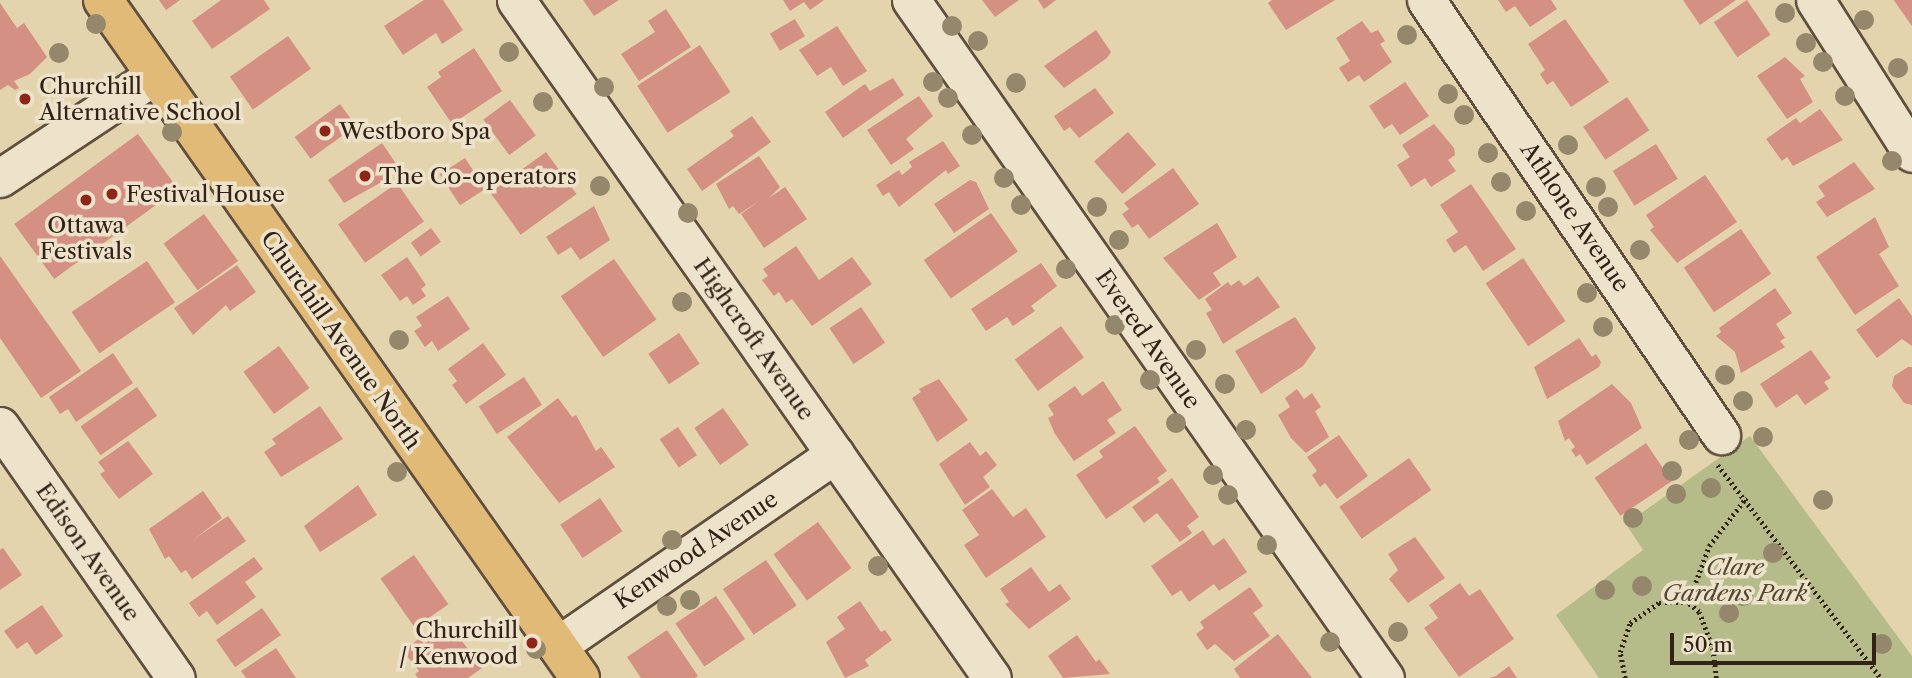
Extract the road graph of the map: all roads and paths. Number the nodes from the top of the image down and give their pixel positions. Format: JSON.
{"nodes":[{"id":1,"x":103,"y":0,"type":"edge"},
{"id":2,"x":516,"y":0,"type":"edge"},
{"id":3,"x":911,"y":0,"type":"edge"},
{"id":4,"x":1426,"y":0,"type":"edge"},
{"id":5,"x":1815,"y":0,"type":"edge"},
{"id":6,"x":155,"y":75,"type":"junction"},
{"id":7,"x":1912,"y":153,"type":"edge"},
{"id":8,"x":0,"y":178,"type":"edge"},
{"id":9,"x":0,"y":426,"type":"edge"},
{"id":10,"x":1721,"y":435,"type":"joint"},
{"id":11,"x":835,"y":454,"type":"junction"},
{"id":12,"x":1746,"y":498,"type":"junction"},
{"id":13,"x":1688,"y":603,"type":"junction"},
{"id":14,"x":557,"y":646,"type":"junction"},
{"id":15,"x":176,"y":678,"type":"edge"},
{"id":16,"x":580,"y":678,"type":"edge"},
{"id":17,"x":992,"y":678,"type":"edge"},
{"id":18,"x":1385,"y":678,"type":"edge"},
{"id":19,"x":1625,"y":678,"type":"edge"},
{"id":20,"x":1717,"y":678,"type":"edge"},
{"id":21,"x":1881,"y":678,"type":"edge"}],
"edges":[{"from":1,"to":6,"type":"main road","name":"Churchill Avenue North"},
{"from":2,"to":11,"type":"street","name":"Highcroft Avenue"},
{"from":3,"to":18,"type":"street","name":"Evered Avenue"},
{"from":4,"to":10,"type":"street","name":"Athlone Avenue"},
{"from":5,"to":7,"type":"street"},
{"from":6,"to":8,"type":"street"},
{"from":6,"to":14,"type":"main road","name":"Churchill Avenue North"},
{"from":9,"to":15,"type":"street","name":"Edison Avenue"},
{"from":10,"to":12,"type":"path"},
{"from":11,"to":14,"type":"street","name":"Kenwood Avenue"},
{"from":11,"to":17,"type":"street","name":"Highcroft Avenue"},
{"from":12,"to":13,"type":"path"},
{"from":12,"to":21,"type":"path"},
{"from":13,"to":19,"type":"path"},
{"from":13,"to":20,"type":"path"},
{"from":14,"to":16,"type":"main road","name":"Churchill Avenue North"}]}
